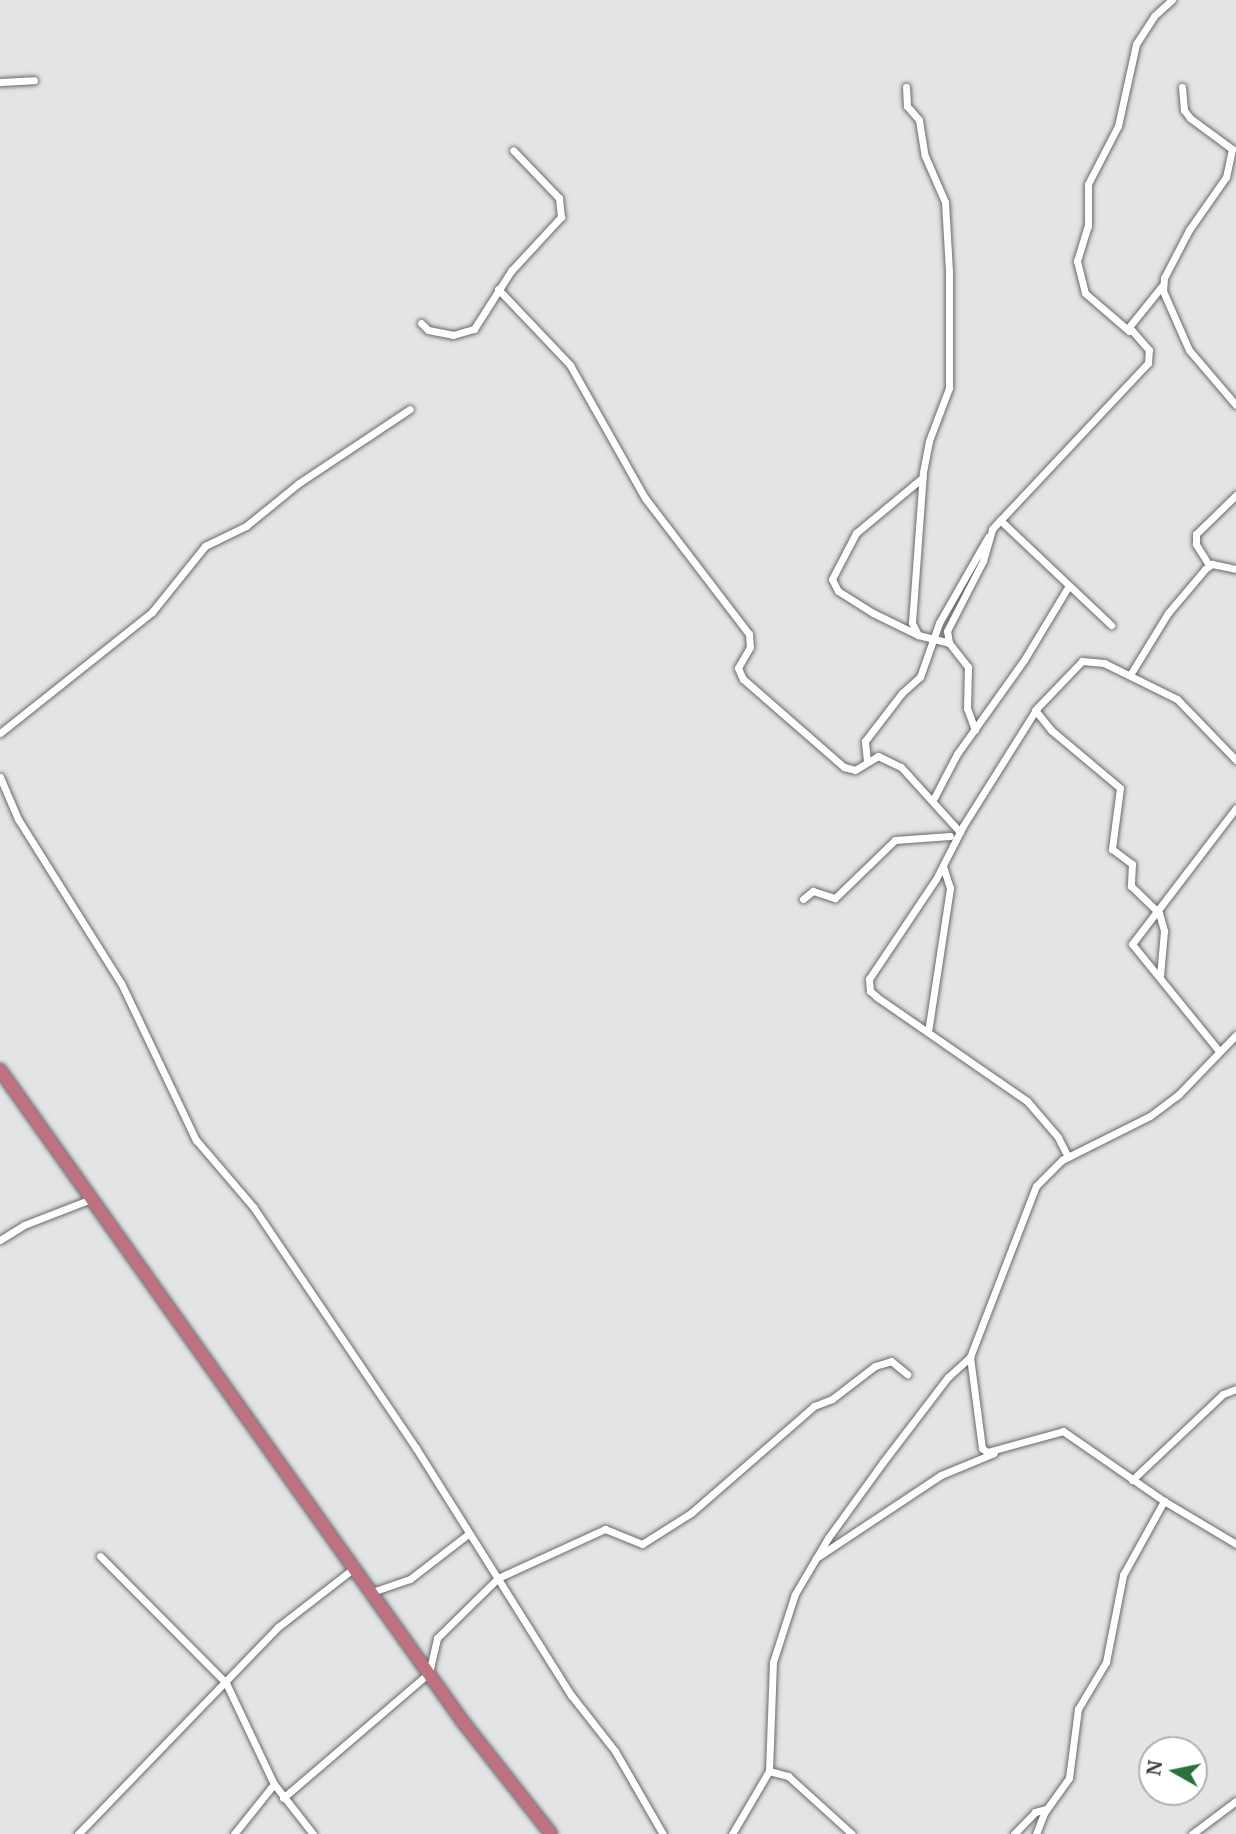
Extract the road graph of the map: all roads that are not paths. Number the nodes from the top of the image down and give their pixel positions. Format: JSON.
{"nodes":[{"id":1,"x":1172,"y":0,"type":"edge"},
{"id":2,"x":34,"y":80,"type":"dead end"},
{"id":3,"x":0,"y":82,"type":"edge"},
{"id":4,"x":1182,"y":87,"type":"dead end"},
{"id":5,"x":906,"y":88,"type":"dead end"},
{"id":6,"x":1234,"y":146,"type":"edge"},
{"id":7,"x":513,"y":150,"type":"dead end"},
{"id":8,"x":1162,"y":286,"type":"junction"},
{"id":9,"x":498,"y":289,"type":"junction"},
{"id":10,"x":421,"y":323,"type":"dead end"},
{"id":11,"x":1129,"y":331,"type":"junction"},
{"id":12,"x":1236,"y":405,"type":"edge"},
{"id":13,"x":410,"y":409,"type":"dead end"},
{"id":14,"x":922,"y":478,"type":"junction"},
{"id":15,"x":1236,"y":495,"type":"edge"},
{"id":16,"x":1000,"y":520,"type":"junction"},
{"id":17,"x":990,"y":534,"type":"junction"},
{"id":18,"x":1209,"y":565,"type":"junction"},
{"id":19,"x":1234,"y":571,"type":"edge"},
{"id":20,"x":1068,"y":587,"type":"junction"},
{"id":21,"x":1111,"y":625,"type":"dead end"},
{"id":22,"x":918,"y":635,"type":"junction"},
{"id":23,"x":934,"y":639,"type":"junction"},
{"id":24,"x":949,"y":643,"type":"junction"},
{"id":25,"x":1130,"y":675,"type":"junction"},
{"id":26,"x":1035,"y":710,"type":"junction"},
{"id":27,"x":975,"y":730,"type":"junction"},
{"id":28,"x":0,"y":733,"type":"edge"},
{"id":29,"x":1236,"y":760,"type":"edge"},
{"id":30,"x":867,"y":761,"type":"junction"},
{"id":31,"x":0,"y":777,"type":"edge"},
{"id":32,"x":933,"y":799,"type":"junction"},
{"id":33,"x":1236,"y":808,"type":"edge"},
{"id":34,"x":946,"y":813,"type":"junction"},
{"id":35,"x":960,"y":832,"type":"junction"},
{"id":36,"x":950,"y":836,"type":"junction"},
{"id":37,"x":953,"y":846,"type":"junction"},
{"id":38,"x":943,"y":866,"type":"junction"},
{"id":39,"x":803,"y":899,"type":"dead end"},
{"id":40,"x":1159,"y":913,"type":"junction"},
{"id":41,"x":1160,"y":976,"type":"junction"},
{"id":42,"x":928,"y":1031,"type":"junction"},
{"id":43,"x":1236,"y":1035,"type":"edge"},
{"id":44,"x":1219,"y":1051,"type":"junction"},
{"id":45,"x":0,"y":1070,"type":"edge"},
{"id":46,"x":1068,"y":1157,"type":"junction"},
{"id":47,"x":92,"y":1198,"type":"junction"},
{"id":48,"x":0,"y":1240,"type":"edge"},
{"id":49,"x":970,"y":1357,"type":"junction"},
{"id":50,"x":907,"y":1374,"type":"dead end"},
{"id":51,"x":1236,"y":1389,"type":"edge"},
{"id":52,"x":994,"y":1453,"type":"junction"},
{"id":53,"x":1132,"y":1480,"type":"junction"},
{"id":54,"x":1164,"y":1501,"type":"junction"},
{"id":55,"x":467,"y":1535,"type":"junction"},
{"id":56,"x":1235,"y":1542,"type":"edge"},
{"id":57,"x":100,"y":1556,"type":"dead end"},
{"id":58,"x":816,"y":1559,"type":"junction"},
{"id":59,"x":354,"y":1568,"type":"junction"},
{"id":60,"x":498,"y":1578,"type":"junction"},
{"id":61,"x":373,"y":1592,"type":"junction"},
{"id":62,"x":429,"y":1673,"type":"junction"},
{"id":63,"x":226,"y":1683,"type":"junction"},
{"id":64,"x":769,"y":1771,"type":"junction"},
{"id":65,"x":274,"y":1784,"type":"junction"},
{"id":66,"x":283,"y":1798,"type":"junction"},
{"id":67,"x":1236,"y":1801,"type":"edge"},
{"id":68,"x":1046,"y":1809,"type":"junction"},
{"id":69,"x":78,"y":1834,"type":"edge"},
{"id":70,"x":234,"y":1834,"type":"edge"},
{"id":71,"x":313,"y":1834,"type":"edge"},
{"id":72,"x":551,"y":1834,"type":"edge"},
{"id":73,"x":663,"y":1834,"type":"edge"},
{"id":74,"x":732,"y":1834,"type":"edge"},
{"id":75,"x":852,"y":1834,"type":"edge"},
{"id":76,"x":1014,"y":1834,"type":"edge"},
{"id":77,"x":1036,"y":1834,"type":"edge"},
{"id":78,"x":1192,"y":1834,"type":"edge"}],
"edges":[{"from":1,"to":11,"type":"street"},
{"from":2,"to":3,"type":"street"},
{"from":4,"to":6,"type":"street"},
{"from":5,"to":14,"type":"street"},
{"from":6,"to":8,"type":"street"},
{"from":7,"to":9,"type":"street"},
{"from":8,"to":11,"type":"street"},
{"from":8,"to":12,"type":"street"},
{"from":9,"to":10,"type":"street"},
{"from":9,"to":30,"type":"street"},
{"from":11,"to":16,"type":"street"},
{"from":13,"to":28,"type":"street"},
{"from":14,"to":22,"type":"street"},
{"from":14,"to":22,"type":"street"},
{"from":15,"to":18,"type":"street"},
{"from":16,"to":17,"type":"street"},
{"from":16,"to":20,"type":"street"},
{"from":17,"to":23,"type":"street"},
{"from":17,"to":24,"type":"street"},
{"from":18,"to":19,"type":"street"},
{"from":18,"to":25,"type":"street"},
{"from":20,"to":21,"type":"street"},
{"from":20,"to":27,"type":"street"},
{"from":22,"to":23,"type":"street"},
{"from":23,"to":24,"type":"street"},
{"from":23,"to":30,"type":"street"},
{"from":24,"to":27,"type":"street"},
{"from":25,"to":26,"type":"street"},
{"from":25,"to":29,"type":"street"},
{"from":26,"to":35,"type":"street"},
{"from":26,"to":40,"type":"street"},
{"from":27,"to":32,"type":"street"},
{"from":30,"to":32,"type":"street"},
{"from":31,"to":55,"type":"street"},
{"from":32,"to":34,"type":"street"},
{"from":33,"to":40,"type":"street"},
{"from":34,"to":35,"type":"street"},
{"from":34,"to":36,"type":"street"},
{"from":35,"to":37,"type":"street"},
{"from":36,"to":37,"type":"street"},
{"from":36,"to":39,"type":"street"},
{"from":37,"to":38,"type":"street"},
{"from":38,"to":42,"type":"street"},
{"from":38,"to":42,"type":"street"},
{"from":40,"to":41,"type":"street"},
{"from":40,"to":41,"type":"street"},
{"from":41,"to":44,"type":"street"},
{"from":42,"to":46,"type":"street"},
{"from":43,"to":44,"type":"street"},
{"from":44,"to":46,"type":"street"},
{"from":45,"to":47,"type":"highway"},
{"from":46,"to":49,"type":"street"},
{"from":47,"to":48,"type":"street"},
{"from":47,"to":59,"type":"highway"},
{"from":49,"to":52,"type":"street"},
{"from":49,"to":58,"type":"street"},
{"from":50,"to":60,"type":"street"},
{"from":51,"to":53,"type":"street"},
{"from":52,"to":53,"type":"street"},
{"from":52,"to":58,"type":"street"},
{"from":53,"to":54,"type":"street"},
{"from":54,"to":56,"type":"street"},
{"from":54,"to":68,"type":"street"},
{"from":55,"to":60,"type":"street"},
{"from":55,"to":61,"type":"street"},
{"from":57,"to":63,"type":"street"},
{"from":58,"to":64,"type":"street"},
{"from":59,"to":61,"type":"highway"},
{"from":59,"to":63,"type":"street"},
{"from":60,"to":62,"type":"street"},
{"from":60,"to":73,"type":"street"},
{"from":61,"to":62,"type":"highway"},
{"from":62,"to":66,"type":"street"},
{"from":62,"to":72,"type":"highway"},
{"from":63,"to":65,"type":"street"},
{"from":63,"to":69,"type":"street"},
{"from":64,"to":74,"type":"street"},
{"from":64,"to":75,"type":"street"},
{"from":65,"to":66,"type":"street"},
{"from":65,"to":70,"type":"street"},
{"from":66,"to":71,"type":"street"},
{"from":67,"to":78,"type":"street"},
{"from":68,"to":76,"type":"street"},
{"from":68,"to":77,"type":"street"}]}
